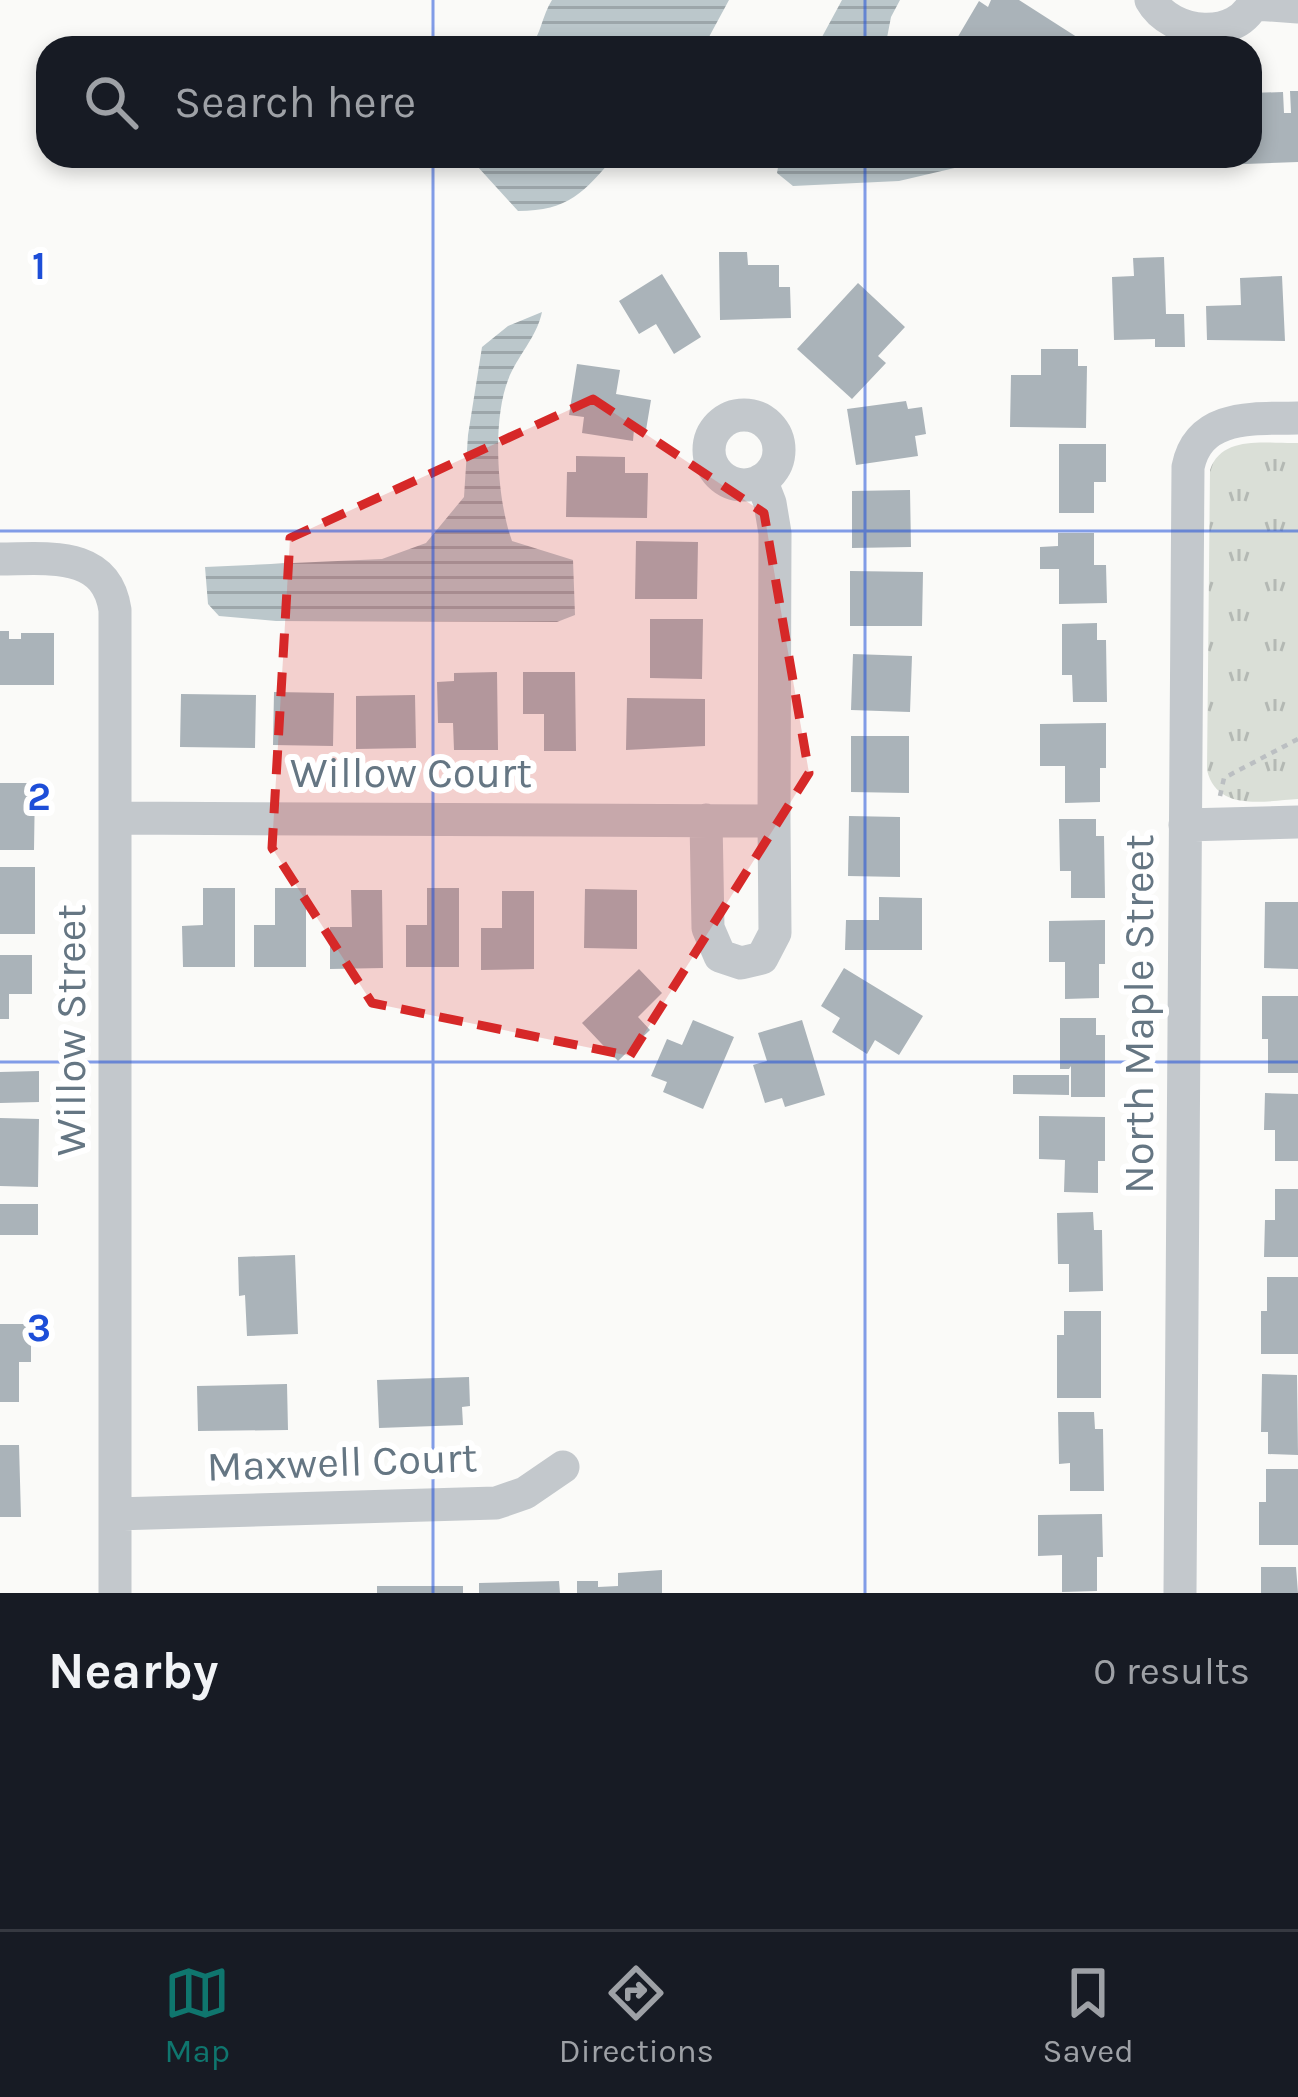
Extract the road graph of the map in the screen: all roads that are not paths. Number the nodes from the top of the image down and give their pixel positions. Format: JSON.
{"nodes":[{"id":1,"x":1150,"y":0,"type":"edge"},
{"id":2,"x":1255,"y":2,"type":"edge"},
{"id":3,"x":1298,"y":8,"type":"edge"},
{"id":4,"x":1298,"y":418,"type":"edge"},
{"id":5,"x":761,"y":480,"type":"dead end"},
{"id":6,"x":0,"y":559,"type":"edge"},
{"id":7,"x":116,"y":818,"type":"junction"},
{"id":8,"x":706,"y":820,"type":"junction"},
{"id":9,"x":774,"y":821,"type":"junction"},
{"id":10,"x":1298,"y":822,"type":"edge"},
{"id":11,"x":1185,"y":825,"type":"junction"},
{"id":12,"x":563,"y":1467,"type":"dead end"},
{"id":13,"x":115,"y":1514,"type":"junction"},
{"id":14,"x":115,"y":1593,"type":"edge"},
{"id":15,"x":1180,"y":1593,"type":"edge"}],
"edges":[{"from":1,"to":2,"type":"street"},
{"from":2,"to":3,"type":"street"},
{"from":4,"to":11,"type":"street","name":"North Maple Street"},
{"from":5,"to":9,"type":"street"},
{"from":6,"to":7,"type":"street","name":"Willow Street"},
{"from":7,"to":8,"type":"street","name":"Willow Court"},
{"from":7,"to":13,"type":"street","name":"Willow Street"},
{"from":8,"to":9,"type":"street","name":"Willow Court"},
{"from":8,"to":9,"type":"street"},
{"from":10,"to":11,"type":"street"},
{"from":11,"to":15,"type":"street","name":"North Maple Street"},
{"from":12,"to":13,"type":"street","name":"Maxwell Court"},
{"from":13,"to":14,"type":"street","name":"Willow Street"}]}
